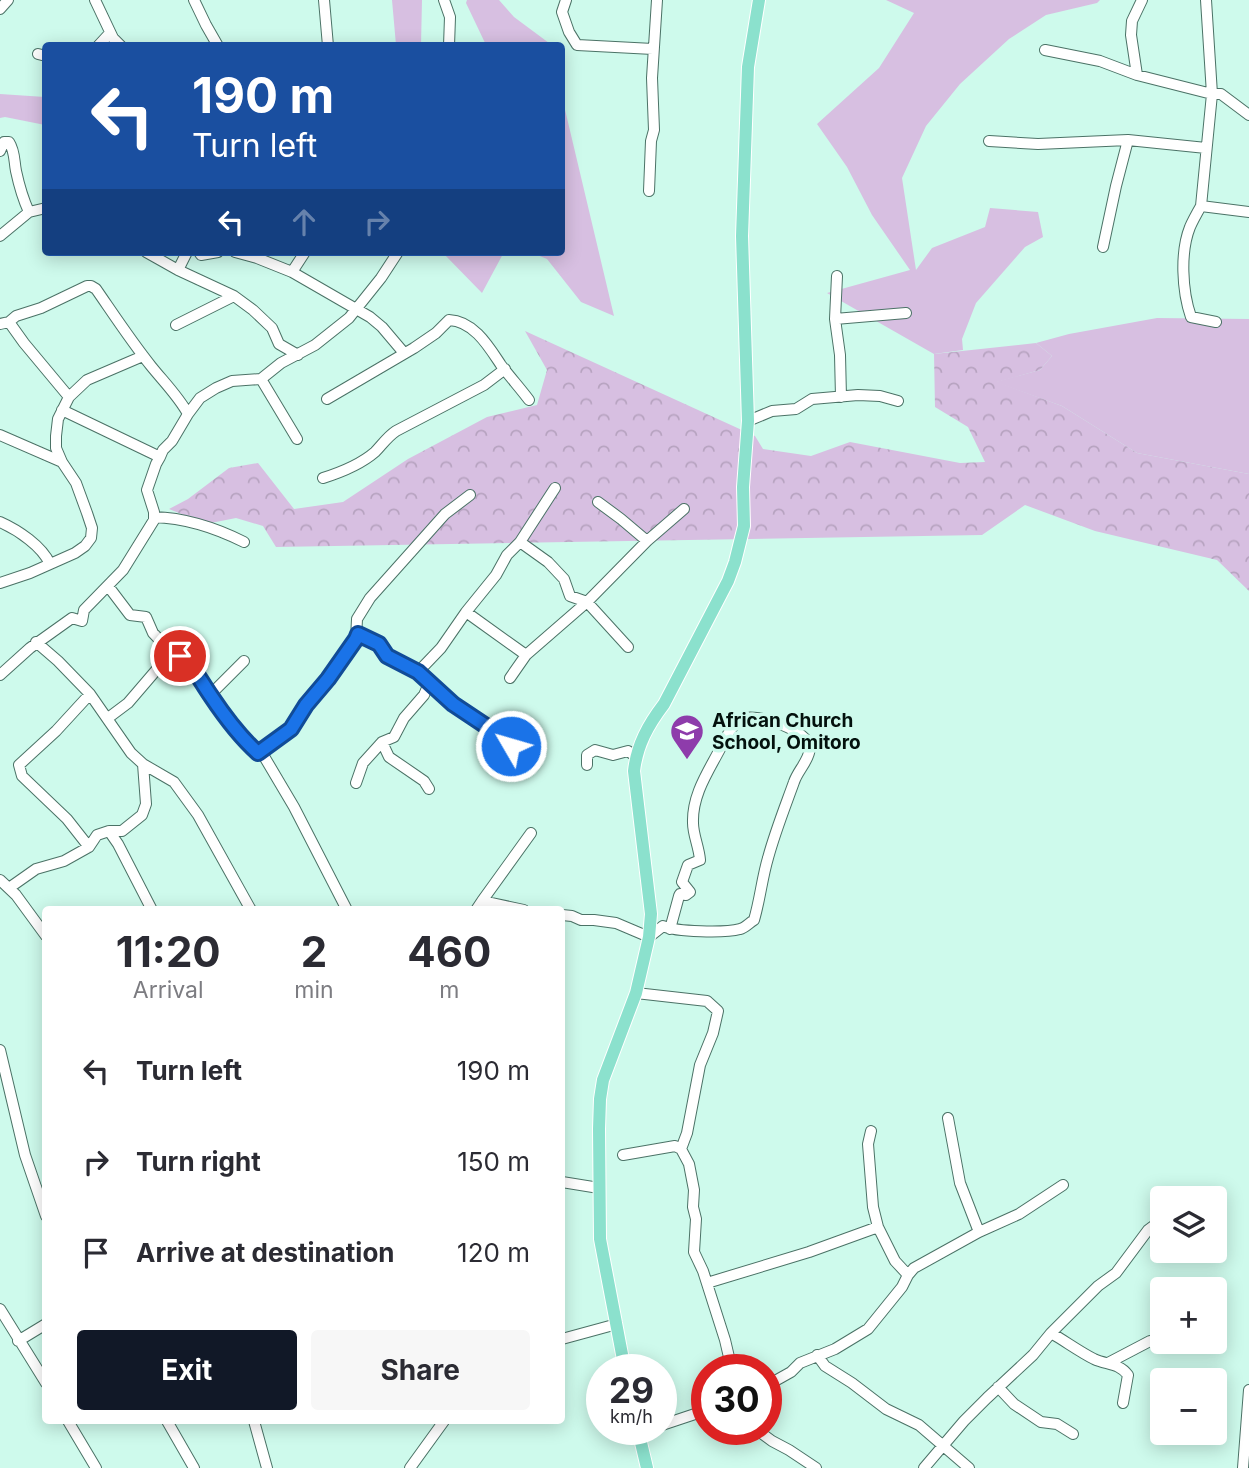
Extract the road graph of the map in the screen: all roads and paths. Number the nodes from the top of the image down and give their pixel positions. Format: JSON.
{"nodes":[{"id":1,"x":8,"y":0,"type":"edge"},
{"id":2,"x":95,"y":0,"type":"edge"},
{"id":3,"x":194,"y":0,"type":"edge"},
{"id":4,"x":324,"y":0,"type":"edge"},
{"id":5,"x":444,"y":0,"type":"edge"},
{"id":6,"x":566,"y":0,"type":"edge"},
{"id":7,"x":657,"y":0,"type":"edge"},
{"id":8,"x":759,"y":0,"type":"edge"},
{"id":9,"x":1142,"y":0,"type":"edge"},
{"id":10,"x":1206,"y":0,"type":"edge"},
{"id":11,"x":0,"y":9,"type":"edge"},
{"id":12,"x":110,"y":33,"type":"junction"},
{"id":13,"x":102,"y":42,"type":"edge"},
{"id":14,"x":118,"y":42,"type":"edge"},
{"id":15,"x":216,"y":42,"type":"edge"},
{"id":16,"x":328,"y":42,"type":"edge"},
{"id":17,"x":449,"y":42,"type":"edge"},
{"id":18,"x":653,"y":49,"type":"junction"},
{"id":19,"x":1045,"y":50,"type":"dead end"},
{"id":20,"x":1137,"y":75,"type":"junction"},
{"id":21,"x":1212,"y":94,"type":"junction"},
{"id":22,"x":1249,"y":115,"type":"edge"},
{"id":23,"x":1128,"y":140,"type":"junction"},
{"id":24,"x":989,"y":141,"type":"dead end"},
{"id":25,"x":1206,"y":148,"type":"junction"},
{"id":26,"x":0,"y":151,"type":"edge"},
{"id":27,"x":649,"y":191,"type":"dead end"},
{"id":28,"x":1201,"y":206,"type":"junction"},
{"id":29,"x":42,"y":209,"type":"edge"},
{"id":30,"x":29,"y":212,"type":"junction"},
{"id":31,"x":1249,"y":212,"type":"edge"},
{"id":32,"x":0,"y":236,"type":"edge"},
{"id":33,"x":1103,"y":247,"type":"dead end"},
{"id":34,"x":153,"y":256,"type":"edge"},
{"id":35,"x":185,"y":256,"type":"edge"},
{"id":36,"x":250,"y":256,"type":"edge"},
{"id":37,"x":302,"y":256,"type":"edge"},
{"id":38,"x":395,"y":256,"type":"edge"},
{"id":39,"x":178,"y":270,"type":"junction"},
{"id":40,"x":292,"y":272,"type":"junction"},
{"id":41,"x":838,"y":276,"type":"dead end"},
{"id":42,"x":234,"y":296,"type":"junction"},
{"id":43,"x":356,"y":309,"type":"junction"},
{"id":44,"x":906,"y":313,"type":"dead end"},
{"id":45,"x":835,"y":319,"type":"junction"},
{"id":46,"x":1216,"y":322,"type":"dead end"},
{"id":47,"x":4,"y":323,"type":"edge"},
{"id":48,"x":176,"y":325,"type":"dead end"},
{"id":49,"x":404,"y":353,"type":"junction"},
{"id":50,"x":298,"y":355,"type":"junction"},
{"id":51,"x":143,"y":356,"type":"junction"},
{"id":52,"x":505,"y":369,"type":"junction"},
{"id":53,"x":261,"y":379,"type":"junction"},
{"id":54,"x":69,"y":397,"type":"junction"},
{"id":55,"x":841,"y":397,"type":"junction"},
{"id":56,"x":327,"y":400,"type":"dead end"},
{"id":57,"x":529,"y":400,"type":"dead end"},
{"id":58,"x":898,"y":401,"type":"dead end"},
{"id":59,"x":186,"y":409,"type":"junction"},
{"id":60,"x":62,"y":410,"type":"junction"},
{"id":61,"x":748,"y":421,"type":"junction"},
{"id":62,"x":0,"y":435,"type":"edge"},
{"id":63,"x":297,"y":439,"type":"dead end"},
{"id":64,"x":160,"y":457,"type":"junction"},
{"id":65,"x":62,"y":462,"type":"junction"},
{"id":66,"x":323,"y":478,"type":"dead end"},
{"id":67,"x":555,"y":488,"type":"dead end"},
{"id":68,"x":470,"y":495,"type":"dead end"},
{"id":69,"x":598,"y":502,"type":"dead end"},
{"id":70,"x":684,"y":509,"type":"dead end"},
{"id":71,"x":154,"y":517,"type":"junction"},
{"id":72,"x":0,"y":522,"type":"edge"},
{"id":73,"x":646,"y":541,"type":"junction"},
{"id":74,"x":244,"y":542,"type":"dead end"},
{"id":75,"x":520,"y":542,"type":"junction"},
{"id":76,"x":50,"y":564,"type":"junction"},
{"id":77,"x":0,"y":583,"type":"edge"},
{"id":78,"x":108,"y":586,"type":"junction"},
{"id":79,"x":587,"y":602,"type":"junction"},
{"id":80,"x":466,"y":612,"type":"junction"},
{"id":81,"x":358,"y":634,"type":"junction"},
{"id":82,"x":36,"y":642,"type":"junction"},
{"id":83,"x":628,"y":647,"type":"dead end"},
{"id":84,"x":174,"y":655,"type":"junction"},
{"id":85,"x":526,"y":655,"type":"junction"},
{"id":86,"x":244,"y":660,"type":"dead end"},
{"id":87,"x":418,"y":672,"type":"junction"},
{"id":88,"x":0,"y":675,"type":"edge"},
{"id":89,"x":510,"y":678,"type":"dead end"},
{"id":90,"x":430,"y":681,"type":"junction"},
{"id":91,"x":90,"y":695,"type":"junction"},
{"id":92,"x":210,"y":695,"type":"junction"},
{"id":93,"x":108,"y":718,"type":"junction"},
{"id":94,"x":382,"y":742,"type":"junction"},
{"id":95,"x":511,"y":746,"type":"dead end"},
{"id":96,"x":258,"y":753,"type":"junction"},
{"id":97,"x":635,"y":756,"type":"junction"},
{"id":98,"x":143,"y":764,"type":"junction"},
{"id":99,"x":587,"y":765,"type":"dead end"},
{"id":100,"x":155,"y":771,"type":"junction"},
{"id":101,"x":143,"y":777,"type":"junction"},
{"id":102,"x":356,"y":783,"type":"dead end"},
{"id":103,"x":429,"y":789,"type":"dead end"},
{"id":104,"x":109,"y":831,"type":"junction"},
{"id":105,"x":531,"y":833,"type":"dead end"},
{"id":106,"x":89,"y":847,"type":"junction"},
{"id":107,"x":4,"y":884,"type":"edge"},
{"id":108,"x":150,"y":906,"type":"edge"},
{"id":109,"x":249,"y":906,"type":"edge"},
{"id":110,"x":345,"y":906,"type":"edge"},
{"id":111,"x":479,"y":906,"type":"edge"},
{"id":112,"x":565,"y":915,"type":"edge"},
{"id":113,"x":670,"y":929,"type":"junction"},
{"id":114,"x":42,"y":930,"type":"edge"},
{"id":115,"x":649,"y":937,"type":"junction"},
{"id":116,"x":636,"y":993,"type":"junction"},
{"id":117,"x":0,"y":1050,"type":"edge"},
{"id":118,"x":948,"y":1118,"type":"dead end"},
{"id":119,"x":871,"y":1131,"type":"dead end"},
{"id":120,"x":681,"y":1149,"type":"junction"},
{"id":121,"x":623,"y":1155,"type":"dead end"},
{"id":122,"x":565,"y":1182,"type":"edge"},
{"id":123,"x":1063,"y":1185,"type":"dead end"},
{"id":124,"x":598,"y":1188,"type":"junction"},
{"id":125,"x":42,"y":1194,"type":"edge"},
{"id":126,"x":878,"y":1227,"type":"junction"},
{"id":127,"x":1150,"y":1228,"type":"edge"},
{"id":128,"x":979,"y":1232,"type":"junction"},
{"id":129,"x":908,"y":1275,"type":"junction"},
{"id":130,"x":707,"y":1283,"type":"junction"},
{"id":131,"x":0,"y":1309,"type":"edge"},
{"id":132,"x":617,"y":1324,"type":"junction"},
{"id":133,"x":42,"y":1326,"type":"edge"},
{"id":134,"x":1051,"y":1333,"type":"junction"},
{"id":135,"x":565,"y":1338,"type":"edge"},
{"id":136,"x":18,"y":1340,"type":"junction"},
{"id":137,"x":1150,"y":1341,"type":"dead end"},
{"id":138,"x":622,"y":1354,"type":"edge"},
{"id":139,"x":728,"y":1354,"type":"edge"},
{"id":140,"x":817,"y":1355,"type":"junction"},
{"id":141,"x":1108,"y":1363,"type":"junction"},
{"id":142,"x":42,"y":1377,"type":"edge"},
{"id":143,"x":782,"y":1377,"type":"edge"},
{"id":144,"x":998,"y":1387,"type":"junction"},
{"id":145,"x":1249,"y":1390,"type":"edge"},
{"id":146,"x":1123,"y":1403,"type":"dead end"},
{"id":147,"x":70,"y":1424,"type":"edge"},
{"id":148,"x":169,"y":1424,"type":"edge"},
{"id":149,"x":255,"y":1424,"type":"edge"},
{"id":150,"x":442,"y":1424,"type":"edge"},
{"id":151,"x":1073,"y":1434,"type":"dead end"},
{"id":152,"x":643,"y":1445,"type":"edge"},
{"id":153,"x":780,"y":1445,"type":"edge"},
{"id":154,"x":943,"y":1447,"type":"junction"},
{"id":155,"x":96,"y":1468,"type":"edge"},
{"id":156,"x":194,"y":1468,"type":"edge"},
{"id":157,"x":267,"y":1468,"type":"edge"},
{"id":158,"x":410,"y":1468,"type":"edge"},
{"id":159,"x":647,"y":1468,"type":"edge"},
{"id":160,"x":816,"y":1468,"type":"edge"},
{"id":161,"x":924,"y":1468,"type":"edge"},
{"id":162,"x":969,"y":1468,"type":"edge"},
{"id":163,"x":1243,"y":1468,"type":"edge"}],
"edges":[{"from":1,"to":11,"type":"street"},
{"from":2,"to":12,"type":"street"},
{"from":3,"to":15,"type":"street"},
{"from":4,"to":16,"type":"street"},
{"from":5,"to":17,"type":"street"},
{"from":6,"to":18,"type":"street"},
{"from":7,"to":18,"type":"street"},
{"from":8,"to":61,"type":"main road"},
{"from":9,"to":20,"type":"street"},
{"from":10,"to":21,"type":"street"},
{"from":12,"to":13,"type":"street"},
{"from":12,"to":14,"type":"street"},
{"from":18,"to":27,"type":"street"},
{"from":19,"to":20,"type":"street"},
{"from":20,"to":21,"type":"street"},
{"from":21,"to":22,"type":"street"},
{"from":21,"to":25,"type":"street"},
{"from":23,"to":24,"type":"street"},
{"from":23,"to":25,"type":"street"},
{"from":23,"to":33,"type":"street"},
{"from":25,"to":28,"type":"street"},
{"from":26,"to":30,"type":"street"},
{"from":28,"to":31,"type":"street"},
{"from":28,"to":46,"type":"street"},
{"from":29,"to":30,"type":"street"},
{"from":30,"to":32,"type":"street"},
{"from":34,"to":39,"type":"street"},
{"from":35,"to":39,"type":"street"},
{"from":36,"to":40,"type":"street"},
{"from":37,"to":40,"type":"street"},
{"from":38,"to":43,"type":"street"},
{"from":39,"to":42,"type":"street"},
{"from":40,"to":43,"type":"street"},
{"from":41,"to":45,"type":"street"},
{"from":42,"to":48,"type":"street"},
{"from":42,"to":50,"type":"street"},
{"from":43,"to":49,"type":"street"},
{"from":43,"to":50,"type":"street"},
{"from":44,"to":45,"type":"street"},
{"from":45,"to":55,"type":"street"},
{"from":47,"to":51,"type":"street"},
{"from":47,"to":54,"type":"street"},
{"from":49,"to":52,"type":"street"},
{"from":49,"to":56,"type":"street"},
{"from":50,"to":53,"type":"street"},
{"from":51,"to":54,"type":"street"},
{"from":51,"to":59,"type":"street"},
{"from":52,"to":57,"type":"street"},
{"from":52,"to":66,"type":"street"},
{"from":53,"to":59,"type":"street"},
{"from":53,"to":63,"type":"street"},
{"from":54,"to":60,"type":"street"},
{"from":55,"to":58,"type":"street"},
{"from":55,"to":61,"type":"street"},
{"from":59,"to":64,"type":"street"},
{"from":60,"to":64,"type":"street"},
{"from":60,"to":65,"type":"street"},
{"from":61,"to":97,"type":"main road"},
{"from":62,"to":65,"type":"street"},
{"from":64,"to":71,"type":"street"},
{"from":65,"to":76,"type":"street"},
{"from":67,"to":75,"type":"street"},
{"from":68,"to":81,"type":"street"},
{"from":69,"to":73,"type":"street"},
{"from":70,"to":73,"type":"street"},
{"from":71,"to":74,"type":"street"},
{"from":71,"to":78,"type":"street"},
{"from":72,"to":76,"type":"street"},
{"from":73,"to":79,"type":"street"},
{"from":75,"to":79,"type":"street"},
{"from":75,"to":80,"type":"street"},
{"from":76,"to":77,"type":"street"},
{"from":78,"to":82,"type":"street"},
{"from":78,"to":84,"type":"street"},
{"from":79,"to":83,"type":"street"},
{"from":79,"to":85,"type":"street"},
{"from":80,"to":85,"type":"street"},
{"from":80,"to":87,"type":"street"},
{"from":81,"to":87,"type":"street"},
{"from":81,"to":96,"type":"street"},
{"from":82,"to":88,"type":"street"},
{"from":82,"to":91,"type":"street"},
{"from":84,"to":92,"type":"street"},
{"from":84,"to":93,"type":"street"},
{"from":85,"to":89,"type":"street"},
{"from":86,"to":92,"type":"street"},
{"from":87,"to":90,"type":"street"},
{"from":90,"to":94,"type":"street"},
{"from":90,"to":95,"type":"street"},
{"from":91,"to":93,"type":"street"},
{"from":91,"to":106,"type":"street"},
{"from":92,"to":96,"type":"street"},
{"from":93,"to":98,"type":"street"},
{"from":94,"to":102,"type":"street"},
{"from":94,"to":103,"type":"street"},
{"from":96,"to":110,"type":"street"},
{"from":97,"to":99,"type":"street"},
{"from":97,"to":115,"type":"main road"},
{"from":98,"to":100,"type":"street"},
{"from":98,"to":101,"type":"street"},
{"from":100,"to":101,"type":"street"},
{"from":100,"to":109,"type":"street"},
{"from":101,"to":104,"type":"street"},
{"from":104,"to":106,"type":"street"},
{"from":104,"to":108,"type":"street"},
{"from":105,"to":111,"type":"street"},
{"from":106,"to":107,"type":"street"},
{"from":107,"to":114,"type":"street"},
{"from":112,"to":115,"type":"street"},
{"from":113,"to":113,"type":"street"},
{"from":113,"to":115,"type":"street"},
{"from":115,"to":116,"type":"main road"},
{"from":116,"to":120,"type":"street"},
{"from":116,"to":124,"type":"main road"},
{"from":117,"to":125,"type":"street"},
{"from":118,"to":128,"type":"street"},
{"from":119,"to":126,"type":"street"},
{"from":120,"to":121,"type":"street"},
{"from":120,"to":130,"type":"street"},
{"from":122,"to":124,"type":"street"},
{"from":123,"to":128,"type":"street"},
{"from":124,"to":132,"type":"main road"},
{"from":126,"to":129,"type":"street"},
{"from":126,"to":130,"type":"street"},
{"from":127,"to":134,"type":"street"},
{"from":128,"to":129,"type":"street"},
{"from":129,"to":140,"type":"street"},
{"from":130,"to":139,"type":"street"},
{"from":131,"to":136,"type":"street"},
{"from":132,"to":135,"type":"street"},
{"from":132,"to":138,"type":"main road"},
{"from":133,"to":136,"type":"street"},
{"from":134,"to":141,"type":"street"},
{"from":134,"to":144,"type":"street"},
{"from":136,"to":142,"type":"street"},
{"from":137,"to":141,"type":"street"},
{"from":140,"to":143,"type":"street"},
{"from":140,"to":154,"type":"street"},
{"from":141,"to":146,"type":"street"},
{"from":144,"to":151,"type":"street"},
{"from":144,"to":154,"type":"street"},
{"from":145,"to":163,"type":"street"},
{"from":147,"to":155,"type":"street"},
{"from":148,"to":156,"type":"street"},
{"from":149,"to":157,"type":"street"},
{"from":150,"to":158,"type":"street"},
{"from":152,"to":159,"type":"main road"},
{"from":153,"to":160,"type":"street"},
{"from":154,"to":161,"type":"street"},
{"from":154,"to":162,"type":"street"}]}
